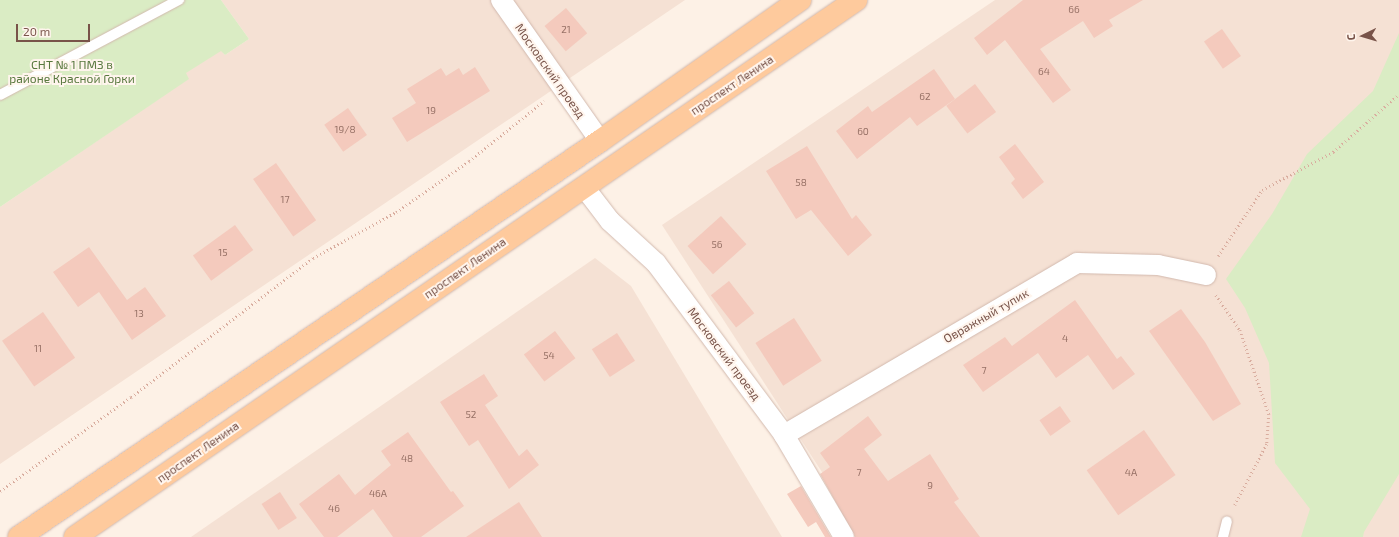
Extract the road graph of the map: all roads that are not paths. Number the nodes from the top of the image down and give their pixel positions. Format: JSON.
{"nodes":[{"id":1,"x":179,"y":0,"type":"edge"},
{"id":2,"x":501,"y":0,"type":"edge"},
{"id":3,"x":800,"y":0,"type":"edge"},
{"id":4,"x":856,"y":0,"type":"edge"},
{"id":5,"x":0,"y":95,"type":"edge"},
{"id":6,"x":600,"y":141,"type":"junction"},
{"id":7,"x":584,"y":186,"type":"junction"},
{"id":8,"x":1206,"y":275,"type":"road end"},
{"id":9,"x":784,"y":435,"type":"junction"},
{"id":10,"x":1227,"y":521,"type":"road end"},
{"id":11,"x":19,"y":537,"type":"edge"},
{"id":12,"x":75,"y":537,"type":"edge"},
{"id":13,"x":844,"y":537,"type":"edge"},
{"id":14,"x":1223,"y":537,"type":"edge"}],
"edges":[{"from":1,"to":5,"type":"lane"},
{"from":2,"to":6,"type":"street","name":"Московский проезд"},
{"from":3,"to":6,"type":"main road"},
{"from":4,"to":7,"type":"main road","name":"проспект Ленина"},
{"from":6,"to":11,"type":"main road"},
{"from":7,"to":9,"type":"street","name":"Московский проезд"},
{"from":7,"to":12,"type":"main road","name":"проспект Ленина"},
{"from":8,"to":9,"type":"street","name":"Овражный тупик"},
{"from":9,"to":13,"type":"street","name":"Московский проезд"},
{"from":10,"to":14,"type":"lane"}]}
